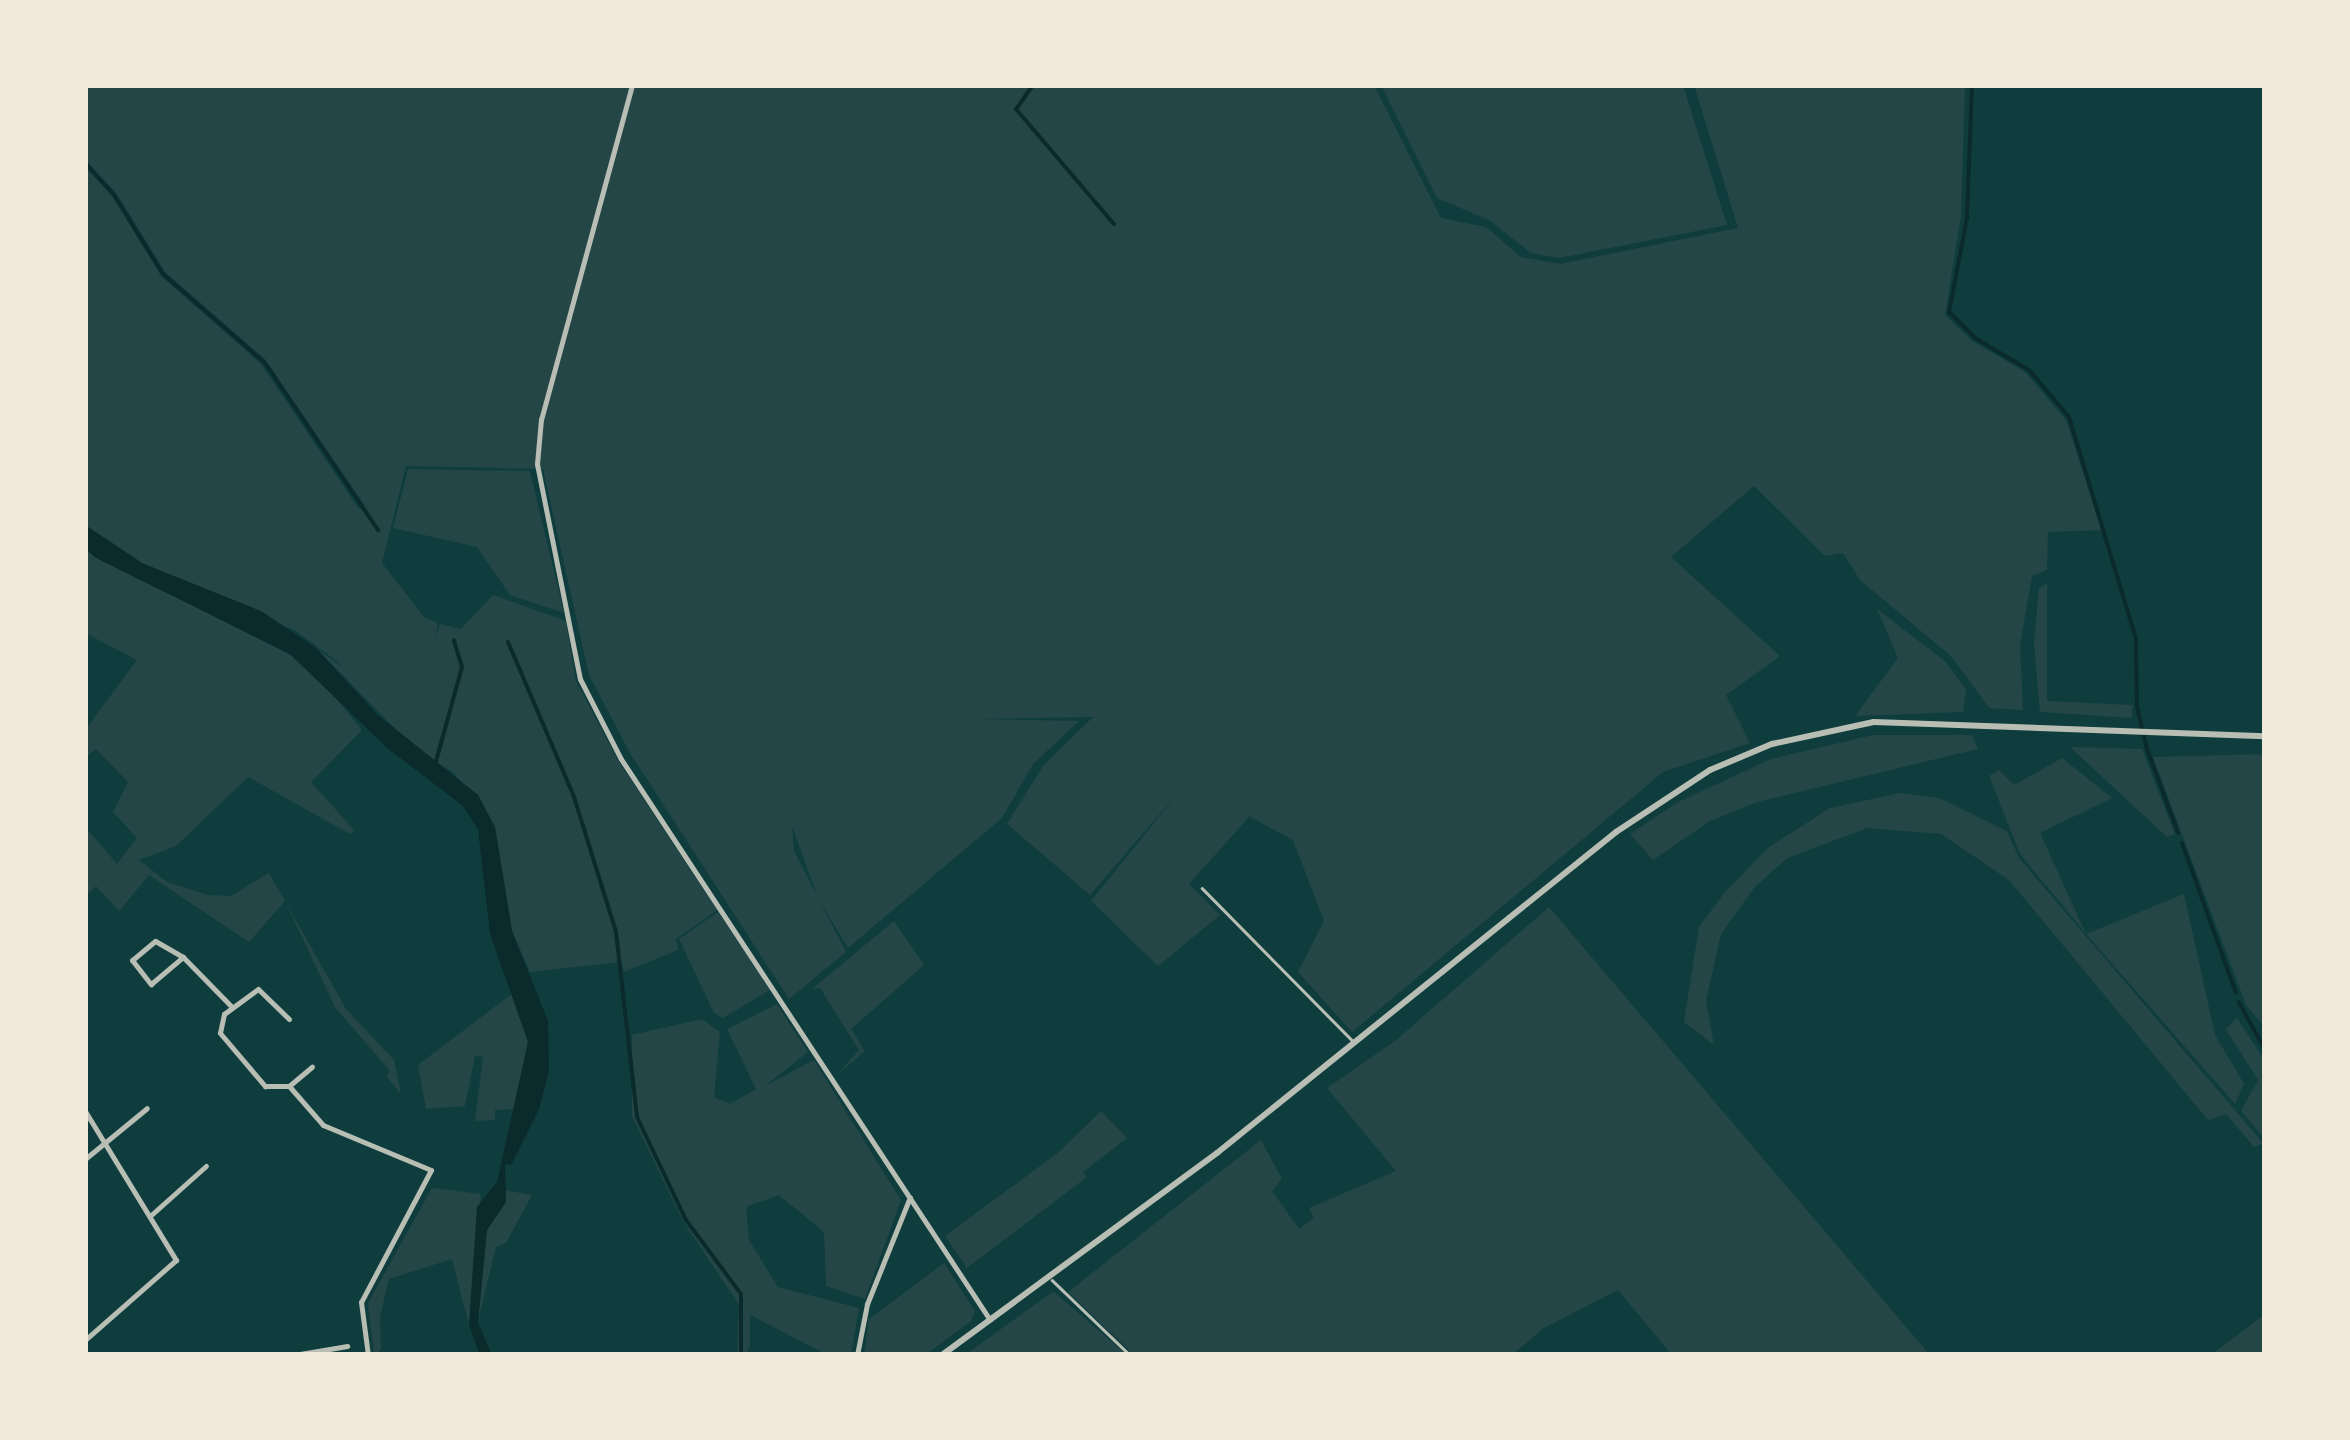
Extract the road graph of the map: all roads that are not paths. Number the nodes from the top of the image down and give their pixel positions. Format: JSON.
{"nodes":[{"id":1,"x":632,"y":85,"type":"edge"},
{"id":2,"x":2265,"y":736,"type":"edge"},
{"id":3,"x":1202,"y":888,"type":"dead end"},
{"id":4,"x":183,"y":957,"type":"junction"},
{"id":5,"x":232,"y":1007,"type":"junction"},
{"id":6,"x":290,"y":1019,"type":"dead end"},
{"id":7,"x":1356,"y":1044,"type":"junction"},
{"id":8,"x":312,"y":1067,"type":"dead end"},
{"id":9,"x":290,"y":1086,"type":"junction"},
{"id":10,"x":147,"y":1108,"type":"dead end"},
{"id":11,"x":85,"y":1111,"type":"edge"},
{"id":12,"x":105,"y":1144,"type":"junction"},
{"id":13,"x":85,"y":1159,"type":"edge"},
{"id":14,"x":206,"y":1166,"type":"dead end"},
{"id":15,"x":910,"y":1197,"type":"junction"},
{"id":16,"x":150,"y":1216,"type":"junction"},
{"id":17,"x":1050,"y":1276,"type":"junction"},
{"id":18,"x":990,"y":1320,"type":"junction"},
{"id":19,"x":85,"y":1340,"type":"edge"},
{"id":20,"x":347,"y":1346,"type":"dead end"},
{"id":21,"x":294,"y":1355,"type":"edge"},
{"id":22,"x":368,"y":1355,"type":"edge"},
{"id":23,"x":857,"y":1355,"type":"edge"},
{"id":24,"x":942,"y":1355,"type":"edge"},
{"id":25,"x":1130,"y":1355,"type":"edge"}],
"edges":[{"from":1,"to":15,"type":"street"},
{"from":2,"to":7,"type":"street"},
{"from":3,"to":7,"type":"lane"},
{"from":4,"to":4,"type":"street"},
{"from":4,"to":5,"type":"street"},
{"from":5,"to":6,"type":"street"},
{"from":5,"to":9,"type":"street"},
{"from":7,"to":17,"type":"street"},
{"from":8,"to":9,"type":"street"},
{"from":9,"to":22,"type":"street"},
{"from":10,"to":12,"type":"street"},
{"from":11,"to":12,"type":"street"},
{"from":12,"to":13,"type":"street"},
{"from":12,"to":16,"type":"street"},
{"from":14,"to":16,"type":"street"},
{"from":15,"to":18,"type":"street"},
{"from":15,"to":23,"type":"street"},
{"from":16,"to":19,"type":"street"},
{"from":17,"to":18,"type":"street"},
{"from":17,"to":25,"type":"lane"},
{"from":18,"to":24,"type":"street"},
{"from":20,"to":21,"type":"street"}]}
